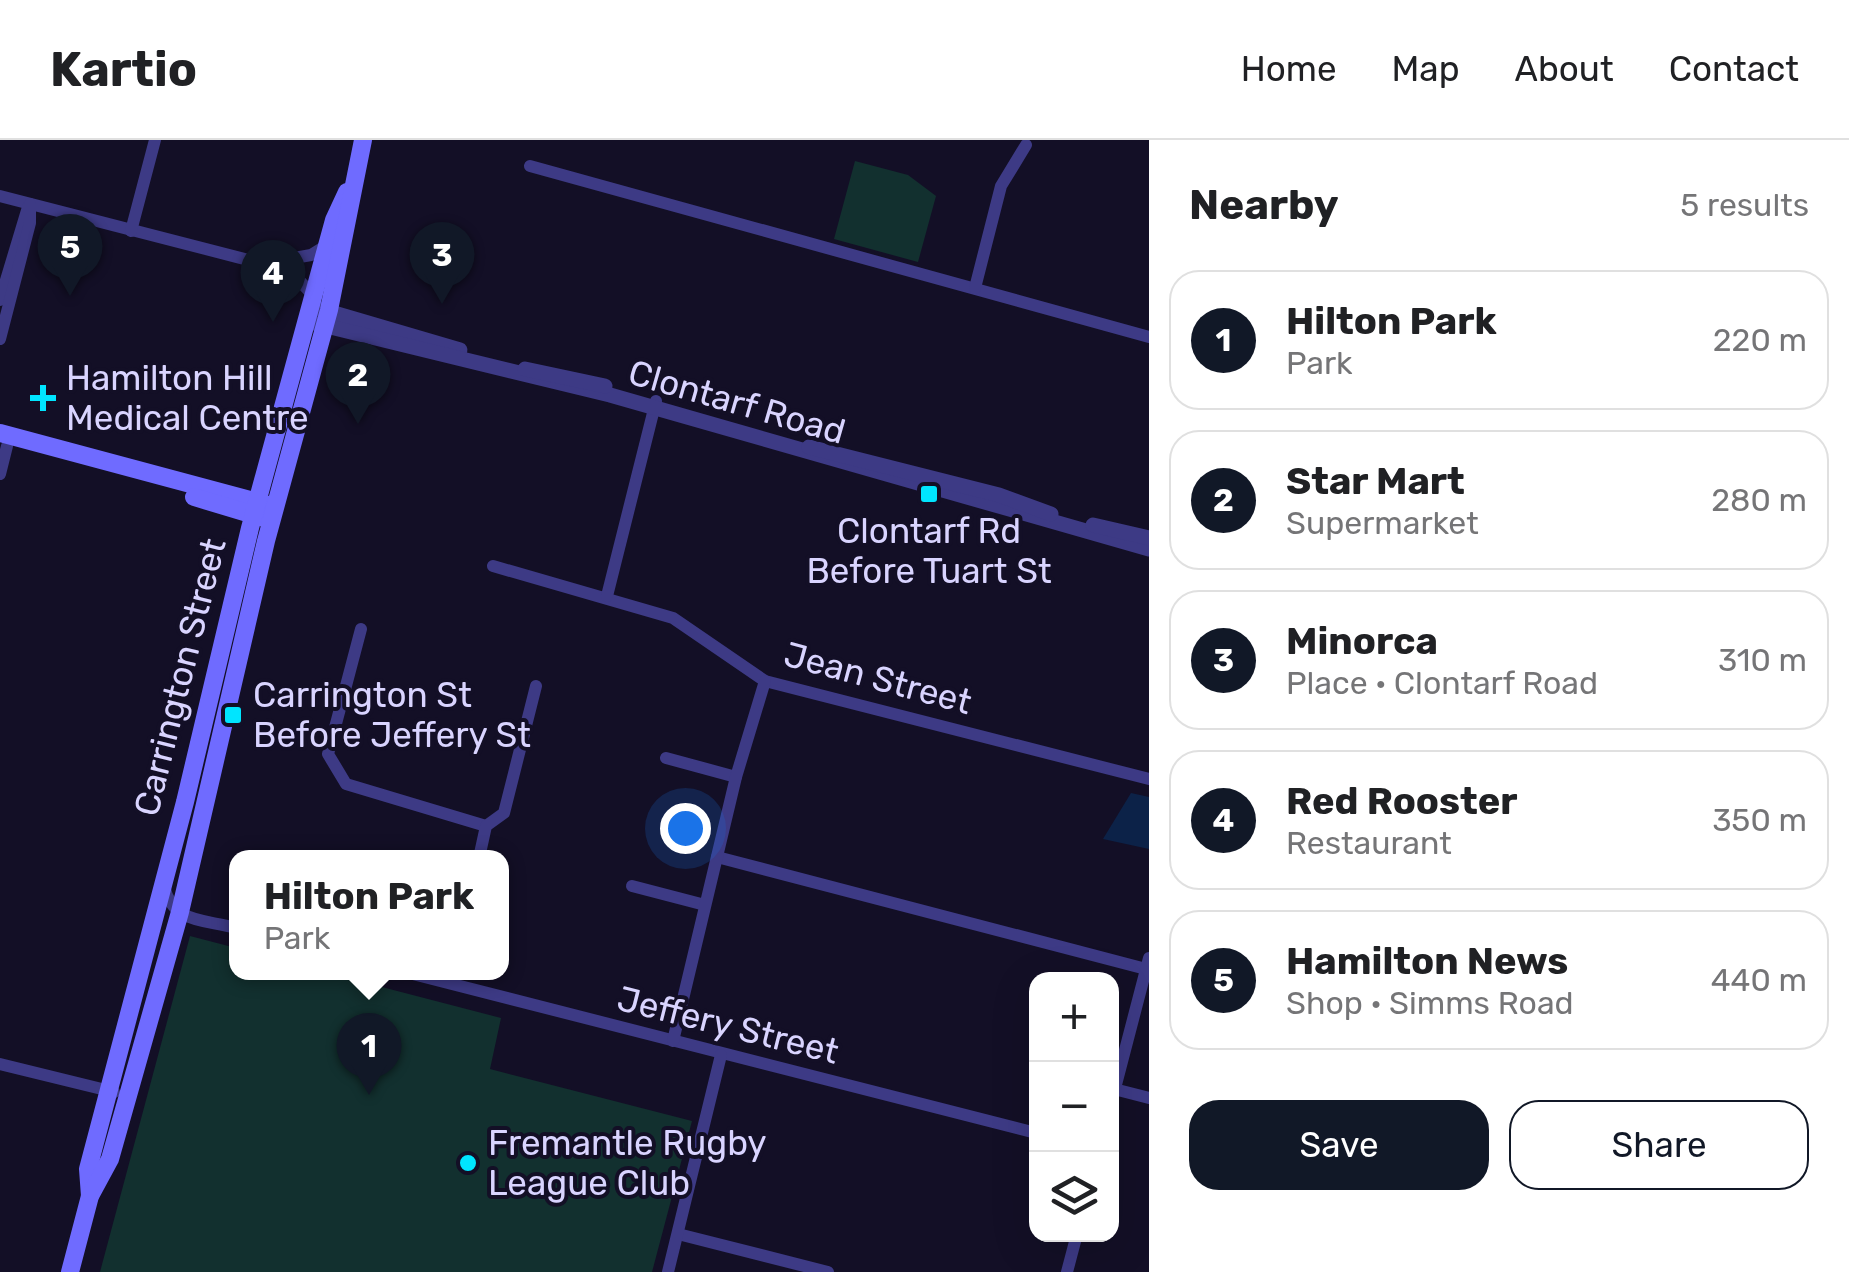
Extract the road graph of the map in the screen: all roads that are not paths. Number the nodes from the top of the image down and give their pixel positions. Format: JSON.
{"nodes":[{"id":1,"x":155,"y":140,"type":"edge"},
{"id":2,"x":363,"y":140,"type":"edge"},
{"id":3,"x":1026,"y":145,"type":"dead end"},
{"id":4,"x":530,"y":166,"type":"dead end"},
{"id":5,"x":353,"y":178,"type":"junction"},
{"id":6,"x":0,"y":196,"type":"edge"},
{"id":7,"x":30,"y":204,"type":"junction"},
{"id":8,"x":132,"y":231,"type":"junction"},
{"id":9,"x":327,"y":246,"type":"junction"},
{"id":10,"x":264,"y":264,"type":"junction"},
{"id":11,"x":974,"y":288,"type":"junction"},
{"id":12,"x":0,"y":300,"type":"edge"},
{"id":13,"x":317,"y":312,"type":"junction"},
{"id":14,"x":1148,"y":335,"type":"edge"},
{"id":15,"x":0,"y":339,"type":"edge"},
{"id":16,"x":655,"y":404,"type":"junction"},
{"id":17,"x":2,"y":441,"type":"edge"},
{"id":18,"x":0,"y":474,"type":"edge"},
{"id":19,"x":264,"y":511,"type":"junction"},
{"id":20,"x":1149,"y":538,"type":"edge"},
{"id":21,"x":1149,"y":549,"type":"edge"},
{"id":22,"x":493,"y":566,"type":"dead end"},
{"id":23,"x":608,"y":596,"type":"junction"},
{"id":24,"x":361,"y":628,"type":"dead end"},
{"id":25,"x":764,"y":681,"type":"junction"},
{"id":26,"x":536,"y":686,"type":"dead end"},
{"id":27,"x":666,"y":758,"type":"dead end"},
{"id":28,"x":736,"y":776,"type":"junction"},
{"id":29,"x":1149,"y":780,"type":"edge"},
{"id":30,"x":486,"y":826,"type":"junction"},
{"id":31,"x":481,"y":850,"type":"edge"},
{"id":32,"x":717,"y":857,"type":"junction"},
{"id":33,"x":164,"y":881,"type":"junction"},
{"id":34,"x":632,"y":886,"type":"dead end"},
{"id":35,"x":705,"y":905,"type":"junction"},
{"id":36,"x":180,"y":912,"type":"junction"},
{"id":37,"x":229,"y":926,"type":"edge"},
{"id":38,"x":147,"y":944,"type":"junction"},
{"id":39,"x":1148,"y":964,"type":"edge"},
{"id":40,"x":454,"y":980,"type":"edge"},
{"id":41,"x":672,"y":1042,"type":"junction"},
{"id":42,"x":721,"y":1055,"type":"junction"},
{"id":43,"x":0,"y":1064,"type":"edge"},
{"id":44,"x":1119,"y":1072,"type":"edge"},
{"id":45,"x":108,"y":1090,"type":"junction"},
{"id":46,"x":128,"y":1095,"type":"junction"},
{"id":47,"x":1119,"y":1095,"type":"edge"},
{"id":48,"x":1149,"y":1098,"type":"edge"},
{"id":49,"x":1029,"y":1131,"type":"edge"},
{"id":50,"x":90,"y":1196,"type":"junction"},
{"id":51,"x":678,"y":1234,"type":"junction"},
{"id":52,"x":1075,"y":1242,"type":"edge"},
{"id":53,"x":70,"y":1272,"type":"edge"},
{"id":54,"x":668,"y":1272,"type":"edge"},
{"id":55,"x":828,"y":1272,"type":"edge"},
{"id":56,"x":1067,"y":1272,"type":"edge"}],
"edges":[{"from":1,"to":8,"type":"street"},
{"from":2,"to":5,"type":"main road","name":"Carrington Street"},
{"from":3,"to":11,"type":"street"},
{"from":4,"to":11,"type":"street"},
{"from":5,"to":9,"type":"main road","name":"Carrington Street"},
{"from":5,"to":13,"type":"main road","name":"Carrington Street"},
{"from":6,"to":7,"type":"street"},
{"from":7,"to":8,"type":"street"},
{"from":7,"to":12,"type":"street"},
{"from":7,"to":15,"type":"street"},
{"from":8,"to":10,"type":"street"},
{"from":9,"to":10,"type":"street"},
{"from":9,"to":13,"type":"main road","name":"Carrington Street"},
{"from":10,"to":13,"type":"street"},
{"from":11,"to":14,"type":"street"},
{"from":13,"to":16,"type":"street","name":"Clontarf Road"},
{"from":13,"to":19,"type":"main road","name":"Carrington Street"},
{"from":16,"to":20,"type":"street","name":"Clontarf Road"},
{"from":16,"to":21,"type":"street","name":"Clontarf Road"},
{"from":16,"to":23,"type":"street"},
{"from":17,"to":18,"type":"street"},
{"from":17,"to":19,"type":"main road"},
{"from":19,"to":33,"type":"main road","name":"Carrington Street"},
{"from":19,"to":36,"type":"main road","name":"Carrington Street"},
{"from":22,"to":23,"type":"street","name":"Jean Street"},
{"from":23,"to":25,"type":"street","name":"Jean Street"},
{"from":24,"to":30,"type":"street"},
{"from":25,"to":28,"type":"street"},
{"from":25,"to":29,"type":"street","name":"Jean Street"},
{"from":26,"to":30,"type":"street"},
{"from":27,"to":28,"type":"street"},
{"from":28,"to":32,"type":"street"},
{"from":30,"to":31,"type":"street"},
{"from":32,"to":35,"type":"street"},
{"from":32,"to":39,"type":"street"},
{"from":33,"to":36,"type":"street"},
{"from":33,"to":38,"type":"main road","name":"Carrington Street"},
{"from":34,"to":35,"type":"street"},
{"from":35,"to":41,"type":"street"},
{"from":36,"to":37,"type":"street"},
{"from":36,"to":38,"type":"street"},
{"from":36,"to":46,"type":"main road","name":"Carrington Street"},
{"from":38,"to":45,"type":"main road","name":"Carrington Street"},
{"from":39,"to":44,"type":"street"},
{"from":40,"to":41,"type":"street","name":"Jeffery Street"},
{"from":41,"to":42,"type":"street","name":"Jeffery Street"},
{"from":42,"to":49,"type":"street","name":"Jeffery Street"},
{"from":42,"to":51,"type":"street"},
{"from":43,"to":45,"type":"street"},
{"from":45,"to":46,"type":"street"},
{"from":45,"to":50,"type":"main road","name":"Carrington Street"},
{"from":46,"to":50,"type":"main road","name":"Carrington Street"},
{"from":47,"to":48,"type":"street"},
{"from":50,"to":53,"type":"main road","name":"Carrington Street"},
{"from":51,"to":54,"type":"street"},
{"from":51,"to":55,"type":"street"},
{"from":52,"to":56,"type":"street"}]}
